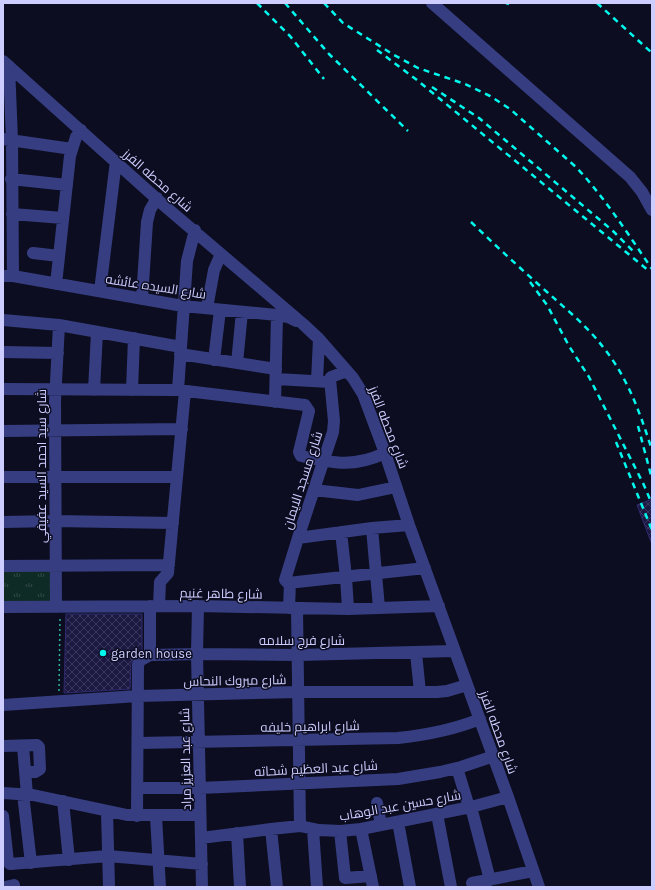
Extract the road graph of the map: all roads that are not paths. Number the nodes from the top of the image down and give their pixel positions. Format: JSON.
{"nodes":[{"id":1,"x":432,"y":3,"type":"edge"},
{"id":2,"x":6,"y":64,"type":"edge"},
{"id":3,"x":81,"y":130,"type":"junction"},
{"id":4,"x":7,"y":140,"type":"edge"},
{"id":5,"x":72,"y":149,"type":"junction"},
{"id":6,"x":116,"y":161,"type":"junction"},
{"id":7,"x":12,"y":179,"type":"junction"},
{"id":8,"x":67,"y":185,"type":"junction"},
{"id":9,"x":157,"y":198,"type":"junction"},
{"id":10,"x":652,"y":210,"type":"edge"},
{"id":11,"x":12,"y":214,"type":"junction"},
{"id":12,"x":63,"y":218,"type":"junction"},
{"id":13,"x":194,"y":230,"type":"junction"},
{"id":14,"x":33,"y":253,"type":"dead end"},
{"id":15,"x":221,"y":254,"type":"junction"},
{"id":16,"x":59,"y":256,"type":"junction"},
{"id":17,"x":8,"y":276,"type":"edge"},
{"id":18,"x":56,"y":284,"type":"junction"},
{"id":19,"x":100,"y":292,"type":"junction"},
{"id":20,"x":142,"y":299,"type":"junction"},
{"id":21,"x":184,"y":306,"type":"junction"},
{"id":22,"x":207,"y":308,"type":"junction"},
{"id":23,"x":220,"y":310,"type":"junction"},
{"id":24,"x":242,"y":312,"type":"junction"},
{"id":25,"x":277,"y":315,"type":"junction"},
{"id":26,"x":3,"y":320,"type":"edge"},
{"id":27,"x":304,"y":324,"type":"junction"},
{"id":28,"x":59,"y":325,"type":"junction"},
{"id":29,"x":97,"y":332,"type":"junction"},
{"id":30,"x":134,"y":338,"type":"junction"},
{"id":31,"x":319,"y":339,"type":"junction"},
{"id":32,"x":180,"y":350,"type":"junction"},
{"id":33,"x":3,"y":352,"type":"edge"},
{"id":34,"x":58,"y":353,"type":"junction"},
{"id":35,"x":214,"y":360,"type":"junction"},
{"id":36,"x":237,"y":363,"type":"junction"},
{"id":37,"x":347,"y":371,"type":"junction"},
{"id":38,"x":276,"y":374,"type":"junction"},
{"id":39,"x":317,"y":381,"type":"junction"},
{"id":40,"x":330,"y":382,"type":"junction"},
{"id":41,"x":3,"y":389,"type":"edge"},
{"id":42,"x":56,"y":390,"type":"junction"},
{"id":43,"x":94,"y":390,"type":"junction"},
{"id":44,"x":132,"y":390,"type":"junction"},
{"id":45,"x":181,"y":391,"type":"junction"},
{"id":46,"x":275,"y":402,"type":"junction"},
{"id":47,"x":182,"y":429,"type":"junction"},
{"id":48,"x":3,"y":431,"type":"edge"},
{"id":49,"x":55,"y":431,"type":"junction"},
{"id":50,"x":385,"y":452,"type":"junction"},
{"id":51,"x":323,"y":461,"type":"junction"},
{"id":52,"x":3,"y":477,"type":"edge"},
{"id":53,"x":56,"y":477,"type":"junction"},
{"id":54,"x":177,"y":477,"type":"junction"},
{"id":55,"x":396,"y":487,"type":"junction"},
{"id":56,"x":314,"y":490,"type":"junction"},
{"id":57,"x":55,"y":521,"type":"junction"},
{"id":58,"x":3,"y":522,"type":"edge"},
{"id":59,"x":173,"y":522,"type":"junction"},
{"id":60,"x":409,"y":525,"type":"junction"},
{"id":61,"x":372,"y":528,"type":"junction"},
{"id":62,"x":341,"y":532,"type":"junction"},
{"id":63,"x":298,"y":538,"type":"junction"},
{"id":64,"x":55,"y":565,"type":"junction"},
{"id":65,"x":169,"y":565,"type":"junction"},
{"id":66,"x":3,"y":566,"type":"edge"},
{"id":67,"x":425,"y":568,"type":"junction"},
{"id":68,"x":377,"y":574,"type":"junction"},
{"id":69,"x":346,"y":577,"type":"junction"},
{"id":70,"x":289,"y":582,"type":"junction"},
{"id":71,"x":154,"y":606,"type":"junction"},
{"id":72,"x":198,"y":606,"type":"junction"},
{"id":73,"x":439,"y":606,"type":"junction"},
{"id":74,"x":3,"y":607,"type":"edge"},
{"id":75,"x":58,"y":607,"type":"junction"},
{"id":76,"x":379,"y":608,"type":"junction"},
{"id":77,"x":293,"y":609,"type":"junction"},
{"id":78,"x":348,"y":609,"type":"junction"},
{"id":79,"x":454,"y":651,"type":"junction"},
{"id":80,"x":416,"y":653,"type":"junction"},
{"id":81,"x":196,"y":654,"type":"junction"},
{"id":82,"x":150,"y":655,"type":"junction"},
{"id":83,"x":298,"y":656,"type":"junction"},
{"id":84,"x":467,"y":685,"type":"junction"},
{"id":85,"x":299,"y":692,"type":"junction"},
{"id":86,"x":420,"y":692,"type":"junction"},
{"id":87,"x":198,"y":695,"type":"junction"},
{"id":88,"x":138,"y":696,"type":"junction"},
{"id":89,"x":3,"y":705,"type":"edge"},
{"id":90,"x":480,"y":719,"type":"junction"},
{"id":91,"x":299,"y":740,"type":"junction"},
{"id":92,"x":199,"y":742,"type":"junction"},
{"id":93,"x":138,"y":744,"type":"junction"},
{"id":94,"x":3,"y":746,"type":"edge"},
{"id":95,"x":23,"y":746,"type":"junction"},
{"id":96,"x":494,"y":756,"type":"junction"},
{"id":97,"x":24,"y":758,"type":"junction"},
{"id":98,"x":40,"y":758,"type":"junction"},
{"id":99,"x":457,"y":768,"type":"junction"},
{"id":100,"x":25,"y":772,"type":"junction"},
{"id":101,"x":300,"y":783,"type":"junction"},
{"id":102,"x":138,"y":788,"type":"junction"},
{"id":103,"x":200,"y":788,"type":"junction"},
{"id":104,"x":3,"y":793,"type":"edge"},
{"id":105,"x":25,"y":794,"type":"junction"},
{"id":106,"x":508,"y":797,"type":"junction"},
{"id":107,"x":63,"y":801,"type":"junction"},
{"id":108,"x":377,"y":803,"type":"dead end"},
{"id":109,"x":470,"y":807,"type":"junction"},
{"id":110,"x":107,"y":811,"type":"junction"},
{"id":111,"x":437,"y":814,"type":"junction"},
{"id":112,"x":200,"y":815,"type":"junction"},
{"id":113,"x":3,"y":816,"type":"edge"},
{"id":114,"x":137,"y":816,"type":"junction"},
{"id":115,"x":156,"y":816,"type":"junction"},
{"id":116,"x":398,"y":822,"type":"junction"},
{"id":117,"x":381,"y":825,"type":"junction"},
{"id":118,"x":300,"y":826,"type":"junction"},
{"id":119,"x":361,"y":828,"type":"junction"},
{"id":120,"x":272,"y":829,"type":"junction"},
{"id":121,"x":313,"y":830,"type":"junction"},
{"id":122,"x":340,"y":831,"type":"junction"},
{"id":123,"x":237,"y":833,"type":"junction"},
{"id":124,"x":4,"y":834,"type":"edge"},
{"id":125,"x":201,"y":838,"type":"junction"},
{"id":126,"x":108,"y":856,"type":"junction"},
{"id":127,"x":69,"y":860,"type":"junction"},
{"id":128,"x":158,"y":860,"type":"junction"},
{"id":129,"x":32,"y":863,"type":"junction"},
{"id":130,"x":202,"y":864,"type":"junction"},
{"id":131,"x":533,"y":871,"type":"junction"},
{"id":132,"x":490,"y":880,"type":"junction"},
{"id":133,"x":372,"y":882,"type":"edge"},
{"id":134,"x":472,"y":884,"type":"dead end"},
{"id":135,"x":109,"y":887,"type":"edge"},
{"id":136,"x":160,"y":887,"type":"edge"},
{"id":137,"x":202,"y":887,"type":"edge"},
{"id":138,"x":240,"y":887,"type":"edge"},
{"id":139,"x":277,"y":887,"type":"edge"},
{"id":140,"x":317,"y":887,"type":"edge"},
{"id":141,"x":410,"y":887,"type":"edge"},
{"id":142,"x":451,"y":887,"type":"edge"},
{"id":143,"x":539,"y":887,"type":"edge"}],
"edges":[{"from":1,"to":10,"type":"street"},
{"from":2,"to":3,"type":"street","name":"شارع محطه الفرز"},
{"from":2,"to":4,"type":"street"},
{"from":3,"to":5,"type":"street"},
{"from":3,"to":6,"type":"street","name":"شارع محطه الفرز"},
{"from":4,"to":5,"type":"street"},
{"from":4,"to":7,"type":"street"},
{"from":5,"to":8,"type":"street"},
{"from":6,"to":9,"type":"street","name":"شارع محطه الفرز"},
{"from":6,"to":19,"type":"street"},
{"from":7,"to":8,"type":"street"},
{"from":7,"to":11,"type":"street"},
{"from":8,"to":12,"type":"street"},
{"from":9,"to":13,"type":"street","name":"شارع محطه الفرز"},
{"from":9,"to":20,"type":"street"},
{"from":11,"to":12,"type":"street"},
{"from":11,"to":17,"type":"street"},
{"from":12,"to":16,"type":"street"},
{"from":13,"to":15,"type":"street","name":"شارع محطه الفرز"},
{"from":13,"to":21,"type":"street"},
{"from":14,"to":16,"type":"street"},
{"from":15,"to":22,"type":"street"},
{"from":15,"to":27,"type":"street","name":"شارع محطه الفرز"},
{"from":16,"to":18,"type":"street"},
{"from":17,"to":18,"type":"street","name":"شارع السيده عائشه"},
{"from":18,"to":19,"type":"street","name":"شارع السيده عائشه"},
{"from":19,"to":20,"type":"street","name":"شارع السيده عائشه"},
{"from":20,"to":21,"type":"street","name":"شارع السيده عائشه"},
{"from":21,"to":22,"type":"street","name":"شارع السيده عائشه"},
{"from":21,"to":32,"type":"street"},
{"from":22,"to":23,"type":"street","name":"شارع السيده عائشه"},
{"from":23,"to":24,"type":"street","name":"شارع السيده عائشه"},
{"from":23,"to":35,"type":"street"},
{"from":24,"to":25,"type":"street","name":"شارع السيده عائشه"},
{"from":24,"to":36,"type":"street"},
{"from":25,"to":27,"type":"street","name":"شارع السيده عائشه"},
{"from":25,"to":38,"type":"street"},
{"from":26,"to":28,"type":"street"},
{"from":27,"to":31,"type":"street","name":"شارع محطه الفرز"},
{"from":28,"to":29,"type":"street"},
{"from":28,"to":34,"type":"street","name":"شارع سيد احمد السيد عفيفي"},
{"from":29,"to":30,"type":"street"},
{"from":29,"to":43,"type":"street"},
{"from":30,"to":32,"type":"street"},
{"from":30,"to":44,"type":"street"},
{"from":31,"to":37,"type":"street","name":"شارع محطه الفرز"},
{"from":31,"to":39,"type":"street"},
{"from":32,"to":35,"type":"street"},
{"from":32,"to":45,"type":"street"},
{"from":33,"to":34,"type":"street"},
{"from":34,"to":42,"type":"street","name":"شارع سيد احمد السيد عفيفي"},
{"from":35,"to":36,"type":"street"},
{"from":36,"to":38,"type":"street"},
{"from":37,"to":40,"type":"street"},
{"from":37,"to":50,"type":"street","name":"شارع محطه الفرز"},
{"from":38,"to":39,"type":"street"},
{"from":38,"to":46,"type":"street"},
{"from":39,"to":40,"type":"street"},
{"from":40,"to":51,"type":"street","name":"شارع مسجد الايمان"},
{"from":41,"to":42,"type":"street"},
{"from":42,"to":43,"type":"street"},
{"from":42,"to":49,"type":"street","name":"شارع سيد احمد السيد عفيفي"},
{"from":43,"to":44,"type":"street"},
{"from":44,"to":45,"type":"street"},
{"from":45,"to":46,"type":"street"},
{"from":45,"to":47,"type":"street"},
{"from":46,"to":51,"type":"street"},
{"from":47,"to":49,"type":"street"},
{"from":47,"to":54,"type":"street"},
{"from":48,"to":49,"type":"street"},
{"from":49,"to":53,"type":"street","name":"شارع سيد احمد السيد عفيفي"},
{"from":50,"to":51,"type":"street"},
{"from":50,"to":55,"type":"street","name":"شارع محطه الفرز"},
{"from":51,"to":56,"type":"street","name":"شارع مسجد الايمان"},
{"from":52,"to":53,"type":"street"},
{"from":53,"to":54,"type":"street"},
{"from":53,"to":57,"type":"street","name":"شارع سيد احمد السيد عفيفي"},
{"from":54,"to":59,"type":"street"},
{"from":55,"to":56,"type":"street"},
{"from":55,"to":60,"type":"street","name":"شارع محطه الفرز"},
{"from":56,"to":63,"type":"street","name":"شارع مسجد الايمان"},
{"from":57,"to":58,"type":"street"},
{"from":57,"to":59,"type":"street"},
{"from":57,"to":64,"type":"street","name":"شارع سيد احمد السيد عفيفي"},
{"from":59,"to":65,"type":"street"},
{"from":60,"to":61,"type":"street"},
{"from":60,"to":67,"type":"street","name":"شارع محطه الفرز"},
{"from":61,"to":62,"type":"street"},
{"from":61,"to":68,"type":"street"},
{"from":62,"to":63,"type":"street"},
{"from":62,"to":69,"type":"street"},
{"from":63,"to":70,"type":"street","name":"شارع مسجد الايمان"},
{"from":64,"to":65,"type":"street"},
{"from":64,"to":66,"type":"street"},
{"from":64,"to":75,"type":"street","name":"شارع سيد احمد السيد عفيفي"},
{"from":65,"to":71,"type":"street"},
{"from":67,"to":68,"type":"street"},
{"from":67,"to":73,"type":"street","name":"شارع محطه الفرز"},
{"from":68,"to":69,"type":"street"},
{"from":68,"to":76,"type":"street"},
{"from":69,"to":70,"type":"street"},
{"from":69,"to":78,"type":"street"},
{"from":70,"to":77,"type":"street"},
{"from":71,"to":72,"type":"street","name":"شارع طاهر غنيم"},
{"from":71,"to":75,"type":"street","name":"شارع طاهر غنيم"},
{"from":71,"to":82,"type":"street"},
{"from":72,"to":77,"type":"street","name":"شارع طاهر غنيم"},
{"from":72,"to":81,"type":"street","name":"شارع عبد العزيز مراد"},
{"from":73,"to":76,"type":"street","name":"شارع طاهر غنيم"},
{"from":73,"to":79,"type":"street","name":"شارع محطه الفرز"},
{"from":74,"to":75,"type":"street","name":"شارع طاهر غنيم"},
{"from":76,"to":78,"type":"street","name":"شارع طاهر غنيم"},
{"from":77,"to":78,"type":"street","name":"شارع طاهر غنيم"},
{"from":77,"to":83,"type":"street"},
{"from":79,"to":80,"type":"street","name":"شارع فرج سلامه"},
{"from":79,"to":84,"type":"street","name":"شارع محطه الفرز"},
{"from":80,"to":83,"type":"street","name":"شارع فرج سلامه"},
{"from":80,"to":86,"type":"street"},
{"from":81,"to":82,"type":"street","name":"شارع فرج سلامه"},
{"from":81,"to":83,"type":"street","name":"شارع فرج سلامه"},
{"from":81,"to":87,"type":"street","name":"شارع عبد العزيز مراد"},
{"from":82,"to":88,"type":"street"},
{"from":83,"to":85,"type":"street"},
{"from":84,"to":86,"type":"street","name":"شارع مبروك النحاس"},
{"from":84,"to":90,"type":"street","name":"شارع محطه الفرز"},
{"from":85,"to":86,"type":"street","name":"شارع مبروك النحاس"},
{"from":85,"to":87,"type":"street","name":"شارع مبروك النحاس"},
{"from":85,"to":91,"type":"street"},
{"from":87,"to":88,"type":"street","name":"شارع مبروك النحاس"},
{"from":87,"to":92,"type":"street","name":"شارع عبد العزيز مراد"},
{"from":88,"to":89,"type":"street","name":"شارع مبروك النحاس"},
{"from":88,"to":93,"type":"street"},
{"from":90,"to":91,"type":"street","name":"شارع ابراهيم خليفه"},
{"from":90,"to":96,"type":"street","name":"شارع محطه الفرز"},
{"from":91,"to":92,"type":"street","name":"شارع ابراهيم خليفه"},
{"from":91,"to":101,"type":"street"},
{"from":92,"to":93,"type":"street","name":"شارع ابراهيم خليفه"},
{"from":92,"to":103,"type":"street","name":"شارع عبد العزيز مراد"},
{"from":93,"to":102,"type":"street"},
{"from":94,"to":95,"type":"street"},
{"from":95,"to":97,"type":"street"},
{"from":95,"to":98,"type":"street"},
{"from":96,"to":99,"type":"street","name":"شارع عبد العظيم شحاته"},
{"from":96,"to":106,"type":"street","name":"شارع محطه الفرز"},
{"from":97,"to":98,"type":"street"},
{"from":97,"to":100,"type":"street"},
{"from":98,"to":100,"type":"street"},
{"from":99,"to":101,"type":"street","name":"شارع عبد العظيم شحاته"},
{"from":99,"to":109,"type":"street"},
{"from":100,"to":105,"type":"street"},
{"from":101,"to":103,"type":"street","name":"شارع عبد العظيم شحاته"},
{"from":101,"to":118,"type":"street"},
{"from":102,"to":103,"type":"street","name":"شارع عبد العظيم شحاته"},
{"from":102,"to":114,"type":"street"},
{"from":103,"to":112,"type":"street","name":"شارع عبد العزيز مراد"},
{"from":104,"to":105,"type":"street"},
{"from":105,"to":107,"type":"street"},
{"from":105,"to":129,"type":"street"},
{"from":106,"to":109,"type":"street","name":"شارع حسين عبد الوهاب"},
{"from":106,"to":131,"type":"street","name":"شارع محطه الفرز"},
{"from":107,"to":110,"type":"street"},
{"from":107,"to":127,"type":"street"},
{"from":108,"to":117,"type":"street"},
{"from":109,"to":111,"type":"street","name":"شارع حسين عبد الوهاب"},
{"from":109,"to":132,"type":"street"},
{"from":110,"to":114,"type":"street"},
{"from":110,"to":126,"type":"street"},
{"from":111,"to":116,"type":"street","name":"شارع حسين عبد الوهاب"},
{"from":111,"to":142,"type":"street"},
{"from":112,"to":115,"type":"street"},
{"from":112,"to":125,"type":"street","name":"شارع عبد العزيز مراد"},
{"from":113,"to":124,"type":"street"},
{"from":114,"to":115,"type":"street"},
{"from":115,"to":128,"type":"street"},
{"from":116,"to":117,"type":"street","name":"شارع حسين عبد الوهاب"},
{"from":116,"to":141,"type":"street"},
{"from":117,"to":119,"type":"street","name":"شارع حسين عبد الوهاب"},
{"from":118,"to":120,"type":"street","name":"شارع حسين عبد الوهاب"},
{"from":118,"to":121,"type":"street","name":"شارع حسين عبد الوهاب"},
{"from":119,"to":122,"type":"street","name":"شارع حسين عبد الوهاب"},
{"from":119,"to":133,"type":"street"},
{"from":120,"to":123,"type":"street","name":"شارع حسين عبد الوهاب"},
{"from":120,"to":139,"type":"street"},
{"from":121,"to":122,"type":"street","name":"شارع حسين عبد الوهاب"},
{"from":121,"to":140,"type":"street"},
{"from":122,"to":133,"type":"street"},
{"from":123,"to":125,"type":"street","name":"شارع حسين عبد الوهاب"},
{"from":123,"to":138,"type":"street"},
{"from":124,"to":129,"type":"street"},
{"from":125,"to":130,"type":"street","name":"شارع عبد العزيز مراد"},
{"from":126,"to":127,"type":"street"},
{"from":126,"to":128,"type":"street"},
{"from":126,"to":135,"type":"street"},
{"from":127,"to":129,"type":"street"},
{"from":128,"to":130,"type":"street"},
{"from":128,"to":136,"type":"street"},
{"from":130,"to":137,"type":"street","name":"شارع عبد العزيز مراد"},
{"from":131,"to":132,"type":"street"},
{"from":131,"to":143,"type":"street","name":"شارع محطه الفرز"},
{"from":132,"to":134,"type":"street"}]}
